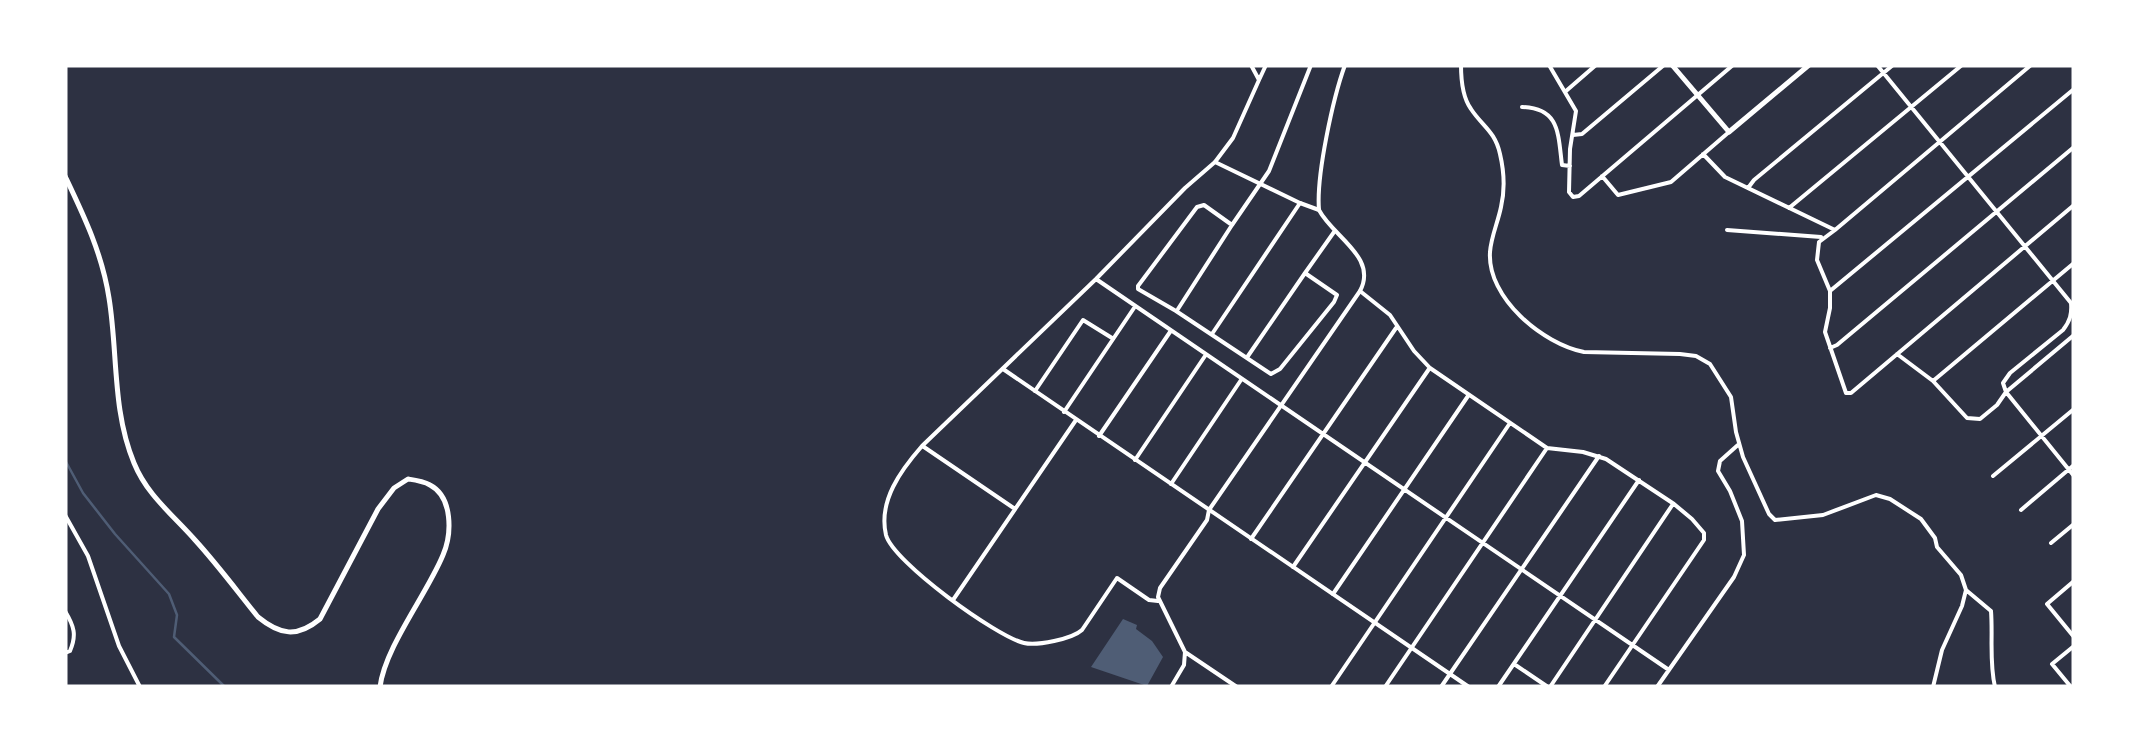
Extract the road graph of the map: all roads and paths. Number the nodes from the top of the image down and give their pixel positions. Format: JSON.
{"nodes":[{"id":1,"x":1251,"y":65,"type":"edge"},
{"id":2,"x":1266,"y":65,"type":"edge"},
{"id":3,"x":1311,"y":65,"type":"edge"},
{"id":4,"x":1345,"y":65,"type":"edge"},
{"id":5,"x":1461,"y":65,"type":"edge"},
{"id":6,"x":1549,"y":65,"type":"edge"},
{"id":7,"x":1596,"y":65,"type":"edge"},
{"id":8,"x":1664,"y":65,"type":"edge"},
{"id":9,"x":1672,"y":65,"type":"edge"},
{"id":10,"x":1733,"y":65,"type":"edge"},
{"id":11,"x":1810,"y":65,"type":"edge"},
{"id":12,"x":1876,"y":65,"type":"edge"},
{"id":13,"x":1893,"y":65,"type":"edge"},
{"id":14,"x":1962,"y":65,"type":"edge"},
{"id":15,"x":2032,"y":65,"type":"edge"},
{"id":16,"x":1883,"y":73,"type":"junction"},
{"id":17,"x":1259,"y":80,"type":"junction"},
{"id":18,"x":2074,"y":89,"type":"edge"},
{"id":19,"x":1566,"y":91,"type":"junction"},
{"id":20,"x":1697,"y":96,"type":"junction"},
{"id":21,"x":1522,"y":108,"type":"dead end"},
{"id":22,"x":1912,"y":108,"type":"junction"},
{"id":23,"x":1728,"y":132,"type":"junction"},
{"id":24,"x":1573,"y":135,"type":"junction"},
{"id":25,"x":1940,"y":142,"type":"junction"},
{"id":26,"x":2074,"y":147,"type":"edge"},
{"id":27,"x":1703,"y":154,"type":"junction"},
{"id":28,"x":1216,"y":162,"type":"junction"},
{"id":29,"x":1570,"y":166,"type":"junction"},
{"id":30,"x":65,"y":176,"type":"edge"},
{"id":31,"x":1602,"y":176,"type":"junction"},
{"id":32,"x":1969,"y":176,"type":"junction"},
{"id":33,"x":1260,"y":184,"type":"junction"},
{"id":34,"x":1748,"y":188,"type":"junction"},
{"id":35,"x":1300,"y":204,"type":"junction"},
{"id":36,"x":2074,"y":205,"type":"edge"},
{"id":37,"x":1789,"y":208,"type":"junction"},
{"id":38,"x":1318,"y":210,"type":"junction"},
{"id":39,"x":1997,"y":210,"type":"junction"},
{"id":40,"x":1232,"y":225,"type":"junction"},
{"id":41,"x":1727,"y":230,"type":"dead end"},
{"id":42,"x":1835,"y":230,"type":"junction"},
{"id":43,"x":1334,"y":232,"type":"junction"},
{"id":44,"x":1824,"y":238,"type":"junction"},
{"id":45,"x":2026,"y":245,"type":"junction"},
{"id":46,"x":2074,"y":263,"type":"edge"},
{"id":47,"x":1305,"y":273,"type":"junction"},
{"id":48,"x":1096,"y":279,"type":"junction"},
{"id":49,"x":2054,"y":280,"type":"junction"},
{"id":50,"x":1830,"y":290,"type":"junction"},
{"id":51,"x":1360,"y":291,"type":"junction"},
{"id":52,"x":1135,"y":306,"type":"junction"},
{"id":53,"x":1176,"y":311,"type":"junction"},
{"id":54,"x":1397,"y":327,"type":"junction"},
{"id":55,"x":1171,"y":331,"type":"junction"},
{"id":56,"x":1212,"y":334,"type":"junction"},
{"id":57,"x":2074,"y":335,"type":"edge"},
{"id":58,"x":1113,"y":339,"type":"junction"},
{"id":59,"x":1830,"y":348,"type":"junction"},
{"id":60,"x":1896,"y":354,"type":"junction"},
{"id":61,"x":1206,"y":355,"type":"junction"},
{"id":62,"x":1247,"y":358,"type":"junction"},
{"id":63,"x":1430,"y":368,"type":"junction"},
{"id":64,"x":1002,"y":369,"type":"junction"},
{"id":65,"x":1242,"y":380,"type":"junction"},
{"id":66,"x":1933,"y":380,"type":"junction"},
{"id":67,"x":1035,"y":391,"type":"junction"},
{"id":68,"x":2006,"y":392,"type":"junction"},
{"id":69,"x":1468,"y":395,"type":"junction"},
{"id":70,"x":1280,"y":406,"type":"junction"},
{"id":71,"x":2074,"y":409,"type":"edge"},
{"id":72,"x":1064,"y":412,"type":"junction"},
{"id":73,"x":1076,"y":420,"type":"junction"},
{"id":74,"x":1510,"y":423,"type":"junction"},
{"id":75,"x":1323,"y":434,"type":"junction"},
{"id":76,"x":1099,"y":436,"type":"junction"},
{"id":77,"x":2042,"y":436,"type":"junction"},
{"id":78,"x":1740,"y":444,"type":"junction"},
{"id":79,"x":922,"y":446,"type":"junction"},
{"id":80,"x":1547,"y":448,"type":"junction"},
{"id":81,"x":1598,"y":456,"type":"junction"},
{"id":82,"x":1135,"y":460,"type":"junction"},
{"id":83,"x":1364,"y":463,"type":"junction"},
{"id":84,"x":2072,"y":468,"type":"edge"},
{"id":85,"x":1994,"y":476,"type":"dead end"},
{"id":86,"x":2074,"y":476,"type":"edge"},
{"id":87,"x":1639,"y":480,"type":"junction"},
{"id":88,"x":1170,"y":484,"type":"junction"},
{"id":89,"x":1404,"y":490,"type":"junction"},
{"id":90,"x":1674,"y":504,"type":"junction"},
{"id":91,"x":1015,"y":509,"type":"junction"},
{"id":92,"x":1210,"y":510,"type":"junction"},
{"id":93,"x":2021,"y":510,"type":"dead end"},
{"id":94,"x":65,"y":515,"type":"edge"},
{"id":95,"x":1446,"y":518,"type":"junction"},
{"id":96,"x":2074,"y":524,"type":"edge"},
{"id":97,"x":1251,"y":538,"type":"junction"},
{"id":98,"x":1483,"y":543,"type":"junction"},
{"id":99,"x":2051,"y":543,"type":"dead end"},
{"id":100,"x":1293,"y":567,"type":"junction"},
{"id":101,"x":1521,"y":568,"type":"junction"},
{"id":102,"x":2074,"y":581,"type":"edge"},
{"id":103,"x":1966,"y":590,"type":"junction"},
{"id":104,"x":1333,"y":594,"type":"junction"},
{"id":105,"x":1560,"y":595,"type":"junction"},
{"id":106,"x":953,"y":600,"type":"junction"},
{"id":107,"x":1158,"y":600,"type":"junction"},
{"id":108,"x":65,"y":611,"type":"edge"},
{"id":109,"x":1596,"y":619,"type":"junction"},
{"id":110,"x":1374,"y":623,"type":"junction"},
{"id":111,"x":2074,"y":637,"type":"edge"},
{"id":112,"x":1633,"y":644,"type":"junction"},
{"id":113,"x":2074,"y":646,"type":"edge"},
{"id":114,"x":1412,"y":648,"type":"junction"},
{"id":115,"x":1185,"y":652,"type":"junction"},
{"id":116,"x":65,"y":654,"type":"edge"},
{"id":117,"x":1514,"y":664,"type":"junction"},
{"id":118,"x":1669,"y":670,"type":"junction"},
{"id":119,"x":1450,"y":674,"type":"junction"},
{"id":120,"x":140,"y":687,"type":"edge"},
{"id":121,"x":380,"y":687,"type":"edge"},
{"id":122,"x":1171,"y":687,"type":"edge"},
{"id":123,"x":1238,"y":687,"type":"edge"},
{"id":124,"x":1331,"y":687,"type":"edge"},
{"id":125,"x":1385,"y":687,"type":"edge"},
{"id":126,"x":1441,"y":687,"type":"edge"},
{"id":127,"x":1469,"y":687,"type":"edge"},
{"id":128,"x":1498,"y":687,"type":"edge"},
{"id":129,"x":1549,"y":687,"type":"edge"},
{"id":130,"x":1604,"y":687,"type":"edge"},
{"id":131,"x":1658,"y":687,"type":"edge"},
{"id":132,"x":1933,"y":687,"type":"edge"},
{"id":133,"x":1995,"y":687,"type":"edge"},
{"id":134,"x":2070,"y":687,"type":"edge"}],
"edges":[{"from":1,"to":17,"type":"street"},
{"from":2,"to":17,"type":"street"},
{"from":3,"to":33,"type":"street"},
{"from":4,"to":38,"type":"street"},
{"from":5,"to":78,"type":"street"},
{"from":6,"to":19,"type":"street"},
{"from":7,"to":19,"type":"street"},
{"from":8,"to":24,"type":"street"},
{"from":9,"to":20,"type":"main road"},
{"from":10,"to":20,"type":"street"},
{"from":11,"to":23,"type":"main road"},
{"from":12,"to":16,"type":"street"},
{"from":13,"to":16,"type":"street"},
{"from":14,"to":22,"type":"street"},
{"from":15,"to":25,"type":"street"},
{"from":16,"to":22,"type":"street"},
{"from":16,"to":34,"type":"street"},
{"from":17,"to":28,"type":"street"},
{"from":18,"to":32,"type":"street"},
{"from":19,"to":24,"type":"street"},
{"from":20,"to":23,"type":"main road"},
{"from":20,"to":31,"type":"street"},
{"from":21,"to":29,"type":"street"},
{"from":22,"to":25,"type":"street"},
{"from":22,"to":37,"type":"street"},
{"from":23,"to":27,"type":"street"},
{"from":24,"to":29,"type":"street"},
{"from":25,"to":32,"type":"street"},
{"from":25,"to":42,"type":"street"},
{"from":26,"to":39,"type":"street"},
{"from":27,"to":31,"type":"street"},
{"from":27,"to":34,"type":"street"},
{"from":28,"to":33,"type":"street"},
{"from":28,"to":48,"type":"street"},
{"from":29,"to":31,"type":"street"},
{"from":30,"to":121,"type":"main road"},
{"from":32,"to":39,"type":"street"},
{"from":32,"to":50,"type":"street"},
{"from":33,"to":35,"type":"street"},
{"from":33,"to":40,"type":"street"},
{"from":34,"to":37,"type":"street"},
{"from":35,"to":38,"type":"street"},
{"from":35,"to":56,"type":"street"},
{"from":36,"to":45,"type":"street"},
{"from":37,"to":42,"type":"street"},
{"from":38,"to":43,"type":"street"},
{"from":39,"to":45,"type":"street"},
{"from":39,"to":59,"type":"street"},
{"from":40,"to":53,"type":"street"},
{"from":40,"to":53,"type":"street"},
{"from":41,"to":44,"type":"street"},
{"from":42,"to":44,"type":"street"},
{"from":43,"to":47,"type":"street"},
{"from":43,"to":51,"type":"street"},
{"from":44,"to":50,"type":"street"},
{"from":45,"to":49,"type":"street"},
{"from":45,"to":60,"type":"street"},
{"from":46,"to":49,"type":"street"},
{"from":47,"to":62,"type":"street"},
{"from":47,"to":62,"type":"street"},
{"from":48,"to":52,"type":"street"},
{"from":48,"to":64,"type":"street"},
{"from":49,"to":66,"type":"street"},
{"from":49,"to":68,"type":"street"},
{"from":50,"to":59,"type":"street"},
{"from":51,"to":54,"type":"street"},
{"from":51,"to":70,"type":"street"},
{"from":52,"to":55,"type":"street"},
{"from":52,"to":58,"type":"street"},
{"from":53,"to":56,"type":"street"},
{"from":54,"to":63,"type":"street"},
{"from":54,"to":75,"type":"street"},
{"from":55,"to":61,"type":"street"},
{"from":55,"to":76,"type":"street"},
{"from":56,"to":62,"type":"street"},
{"from":57,"to":68,"type":"street"},
{"from":58,"to":67,"type":"street"},
{"from":58,"to":72,"type":"street"},
{"from":59,"to":60,"type":"street"},
{"from":60,"to":66,"type":"street"},
{"from":61,"to":65,"type":"street"},
{"from":61,"to":82,"type":"street"},
{"from":63,"to":69,"type":"street"},
{"from":63,"to":83,"type":"street"},
{"from":64,"to":67,"type":"street"},
{"from":64,"to":79,"type":"street"},
{"from":65,"to":70,"type":"street"},
{"from":65,"to":88,"type":"street"},
{"from":66,"to":68,"type":"street"},
{"from":67,"to":72,"type":"street"},
{"from":68,"to":77,"type":"street"},
{"from":69,"to":74,"type":"street"},
{"from":69,"to":89,"type":"street"},
{"from":70,"to":75,"type":"street"},
{"from":70,"to":92,"type":"street"},
{"from":71,"to":77,"type":"street"},
{"from":72,"to":73,"type":"street"},
{"from":73,"to":76,"type":"street"},
{"from":73,"to":91,"type":"street"},
{"from":74,"to":80,"type":"street"},
{"from":74,"to":95,"type":"street"},
{"from":75,"to":83,"type":"street"},
{"from":75,"to":97,"type":"street"},
{"from":76,"to":82,"type":"street"},
{"from":77,"to":84,"type":"street"},
{"from":77,"to":85,"type":"street"},
{"from":78,"to":103,"type":"street"},
{"from":78,"to":118,"type":"street"},
{"from":79,"to":91,"type":"street"},
{"from":79,"to":106,"type":"street"},
{"from":80,"to":81,"type":"street"},
{"from":80,"to":98,"type":"street"},
{"from":81,"to":87,"type":"street"},
{"from":81,"to":101,"type":"street"},
{"from":82,"to":88,"type":"street"},
{"from":83,"to":89,"type":"street"},
{"from":83,"to":100,"type":"street"},
{"from":84,"to":86,"type":"street"},
{"from":84,"to":93,"type":"street"},
{"from":87,"to":90,"type":"street"},
{"from":87,"to":105,"type":"street"},
{"from":88,"to":92,"type":"street"},
{"from":89,"to":95,"type":"street"},
{"from":89,"to":104,"type":"street"},
{"from":90,"to":109,"type":"street"},
{"from":90,"to":112,"type":"street"},
{"from":91,"to":106,"type":"street"},
{"from":92,"to":97,"type":"street"},
{"from":92,"to":107,"type":"street"},
{"from":94,"to":120,"type":"street"},
{"from":95,"to":98,"type":"street"},
{"from":95,"to":110,"type":"street"},
{"from":96,"to":99,"type":"street"},
{"from":97,"to":100,"type":"street"},
{"from":98,"to":101,"type":"street"},
{"from":98,"to":114,"type":"street"},
{"from":100,"to":104,"type":"street"},
{"from":101,"to":105,"type":"street"},
{"from":101,"to":119,"type":"street"},
{"from":102,"to":111,"type":"street"},
{"from":103,"to":132,"type":"street"},
{"from":103,"to":133,"type":"street"},
{"from":104,"to":110,"type":"street"},
{"from":105,"to":109,"type":"street"},
{"from":105,"to":117,"type":"street"},
{"from":106,"to":107,"type":"street"},
{"from":107,"to":115,"type":"street"},
{"from":108,"to":116,"type":"street"},
{"from":109,"to":112,"type":"street"},
{"from":109,"to":129,"type":"street"},
{"from":110,"to":114,"type":"street"},
{"from":110,"to":124,"type":"street"},
{"from":112,"to":118,"type":"street"},
{"from":112,"to":130,"type":"street"},
{"from":113,"to":134,"type":"street"},
{"from":114,"to":119,"type":"street"},
{"from":114,"to":125,"type":"street"},
{"from":115,"to":122,"type":"street"},
{"from":115,"to":123,"type":"street"},
{"from":117,"to":128,"type":"street"},
{"from":117,"to":129,"type":"street"},
{"from":118,"to":131,"type":"street"},
{"from":119,"to":126,"type":"street"},
{"from":119,"to":127,"type":"street"}]}
